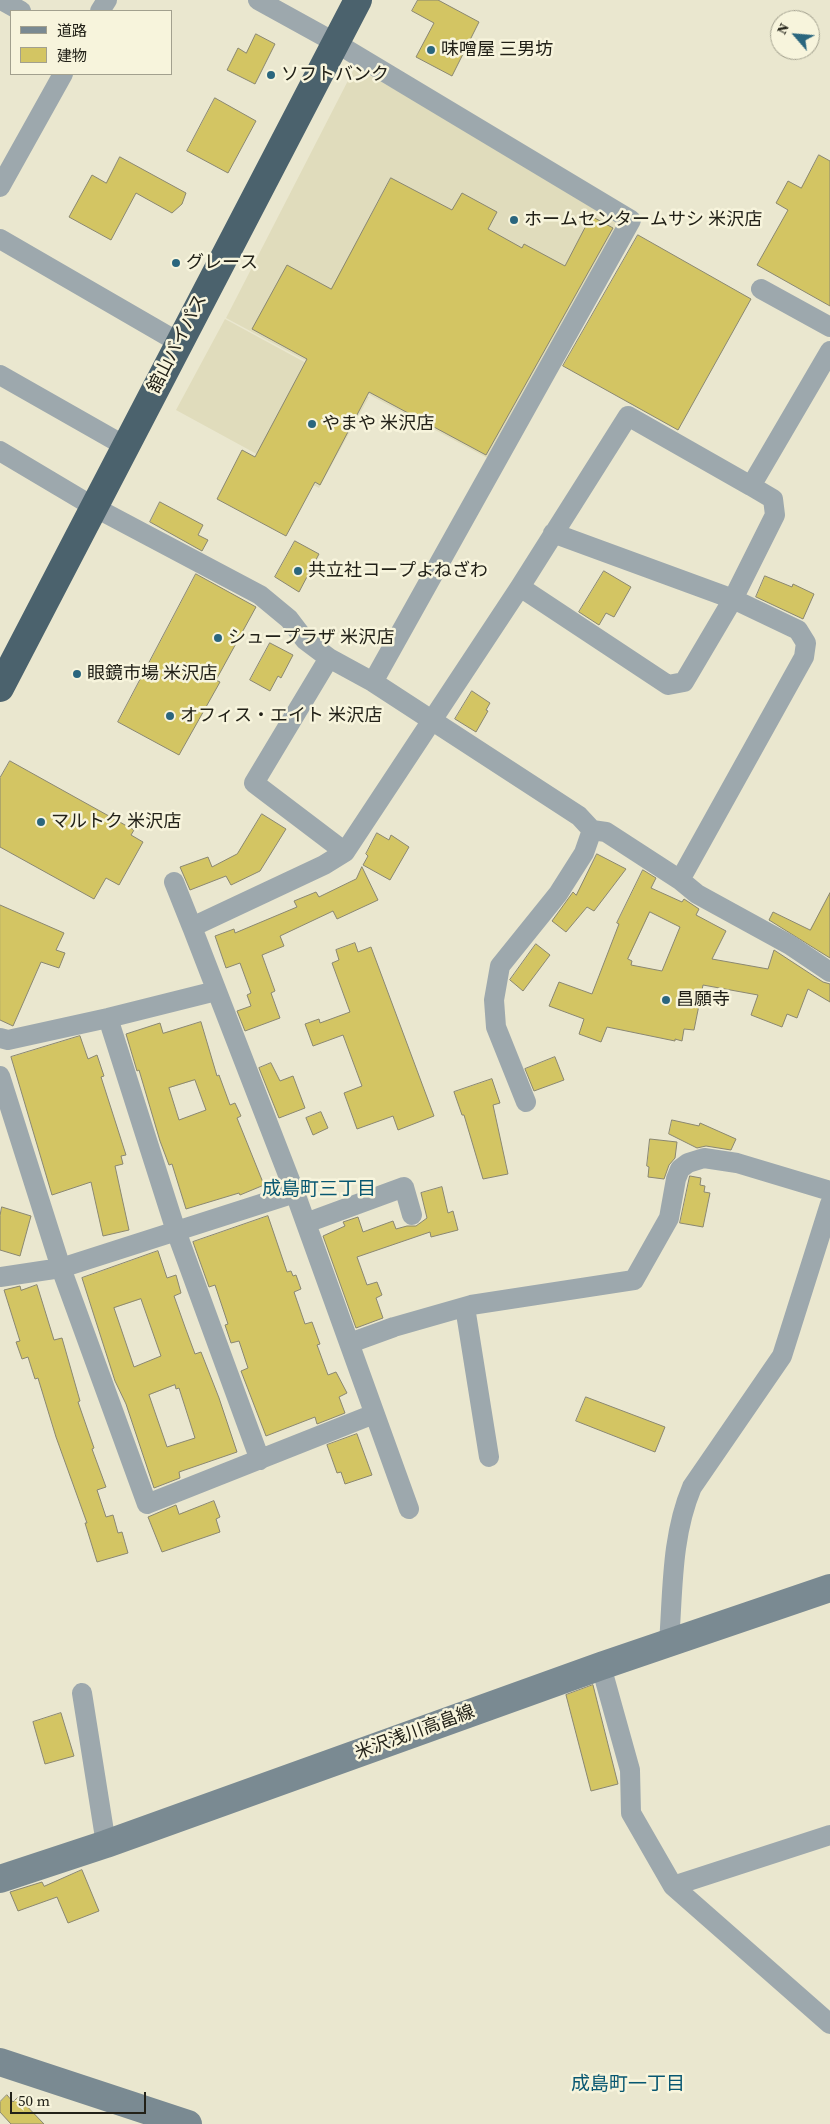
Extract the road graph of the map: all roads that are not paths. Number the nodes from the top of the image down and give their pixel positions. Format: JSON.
{"nodes":[{"id":1,"x":1,"y":0,"type":"edge"},
{"id":2,"x":258,"y":0,"type":"edge"},
{"id":3,"x":358,"y":0,"type":"edge"},
{"id":4,"x":19,"y":10,"type":"edge"},
{"id":5,"x":336,"y":43,"type":"junction"},
{"id":6,"x":62,"y":75,"type":"edge"},
{"id":7,"x":2,"y":178,"type":"edge"},
{"id":8,"x":0,"y":239,"type":"edge"},
{"id":9,"x":761,"y":289,"type":"dead end"},
{"id":10,"x":830,"y":327,"type":"edge"},
{"id":11,"x":178,"y":342,"type":"junction"},
{"id":12,"x":830,"y":352,"type":"edge"},
{"id":13,"x":0,"y":375,"type":"edge"},
{"id":14,"x":125,"y":446,"type":"junction"},
{"id":15,"x":0,"y":451,"type":"edge"},
{"id":16,"x":751,"y":486,"type":"junction"},
{"id":17,"x":94,"y":507,"type":"junction"},
{"id":18,"x":553,"y":533,"type":"junction"},
{"id":19,"x":520,"y":587,"type":"junction"},
{"id":20,"x":733,"y":599,"type":"junction"},
{"id":21,"x":329,"y":658,"type":"junction"},
{"id":22,"x":373,"y":682,"type":"junction"},
{"id":23,"x":0,"y":688,"type":"edge"},
{"id":24,"x":431,"y":720,"type":"junction"},
{"id":25,"x":592,"y":830,"type":"junction"},
{"id":26,"x":345,"y":852,"type":"junction"},
{"id":27,"x":680,"y":880,"type":"junction"},
{"id":28,"x":174,"y":882,"type":"dead end"},
{"id":29,"x":192,"y":927,"type":"junction"},
{"id":30,"x":830,"y":972,"type":"edge"},
{"id":31,"x":216,"y":990,"type":"junction"},
{"id":32,"x":108,"y":1018,"type":"junction"},
{"id":33,"x":0,"y":1038,"type":"edge"},
{"id":34,"x":0,"y":1076,"type":"edge"},
{"id":35,"x":526,"y":1102,"type":"dead end"},
{"id":36,"x":830,"y":1191,"type":"edge"},
{"id":37,"x":295,"y":1193,"type":"junction"},
{"id":38,"x":830,"y":1204,"type":"edge"},
{"id":39,"x":412,"y":1215,"type":"dead end"},
{"id":40,"x":306,"y":1223,"type":"junction"},
{"id":41,"x":176,"y":1232,"type":"junction"},
{"id":42,"x":61,"y":1268,"type":"junction"},
{"id":43,"x":0,"y":1277,"type":"edge"},
{"id":44,"x":465,"y":1307,"type":"junction"},
{"id":45,"x":350,"y":1344,"type":"junction"},
{"id":46,"x":374,"y":1414,"type":"junction"},
{"id":47,"x":489,"y":1457,"type":"dead end"},
{"id":48,"x":260,"y":1460,"type":"junction"},
{"id":49,"x":409,"y":1509,"type":"dead end"},
{"id":50,"x":830,"y":1588,"type":"edge"},
{"id":51,"x":669,"y":1643,"type":"junction"},
{"id":52,"x":601,"y":1666,"type":"junction"},
{"id":53,"x":82,"y":1693,"type":"dead end"},
{"id":54,"x":830,"y":1835,"type":"edge"},
{"id":55,"x":106,"y":1844,"type":"junction"},
{"id":56,"x":0,"y":1879,"type":"edge"},
{"id":57,"x":673,"y":1886,"type":"junction"},
{"id":58,"x":830,"y":2024,"type":"edge"},
{"id":59,"x":0,"y":2062,"type":"edge"},
{"id":60,"x":188,"y":2124,"type":"edge"}],
"edges":[{"from":1,"to":4,"type":"street"},
{"from":2,"to":5,"type":"street"},
{"from":3,"to":5,"type":"highway","name":"舘山バイパス"},
{"from":5,"to":11,"type":"highway","name":"舘山バイパス"},
{"from":5,"to":22,"type":"street"},
{"from":6,"to":7,"type":"street"},
{"from":8,"to":11,"type":"street"},
{"from":9,"to":10,"type":"street"},
{"from":11,"to":14,"type":"highway","name":"舘山バイパス"},
{"from":12,"to":16,"type":"street"},
{"from":13,"to":14,"type":"street"},
{"from":14,"to":17,"type":"highway","name":"舘山バイパス"},
{"from":15,"to":17,"type":"street"},
{"from":16,"to":18,"type":"street"},
{"from":16,"to":20,"type":"street"},
{"from":17,"to":21,"type":"street"},
{"from":17,"to":23,"type":"highway","name":"舘山バイパス"},
{"from":18,"to":19,"type":"street"},
{"from":18,"to":20,"type":"street"},
{"from":19,"to":20,"type":"street"},
{"from":19,"to":24,"type":"street"},
{"from":20,"to":27,"type":"street"},
{"from":21,"to":22,"type":"street"},
{"from":21,"to":26,"type":"street"},
{"from":22,"to":24,"type":"street"},
{"from":24,"to":25,"type":"street"},
{"from":24,"to":26,"type":"street"},
{"from":25,"to":27,"type":"street"},
{"from":25,"to":35,"type":"street"},
{"from":26,"to":29,"type":"street"},
{"from":27,"to":30,"type":"street"},
{"from":28,"to":29,"type":"street"},
{"from":29,"to":31,"type":"street"},
{"from":31,"to":32,"type":"street"},
{"from":31,"to":37,"type":"street"},
{"from":32,"to":33,"type":"street"},
{"from":32,"to":41,"type":"street"},
{"from":34,"to":42,"type":"street"},
{"from":36,"to":44,"type":"street"},
{"from":37,"to":40,"type":"street"},
{"from":37,"to":41,"type":"street"},
{"from":38,"to":51,"type":"street"},
{"from":39,"to":40,"type":"street"},
{"from":40,"to":45,"type":"street"},
{"from":41,"to":42,"type":"street"},
{"from":41,"to":48,"type":"street"},
{"from":42,"to":43,"type":"street"},
{"from":42,"to":48,"type":"street"},
{"from":44,"to":45,"type":"street"},
{"from":44,"to":47,"type":"street"},
{"from":45,"to":46,"type":"street"},
{"from":46,"to":48,"type":"street"},
{"from":46,"to":49,"type":"street"},
{"from":50,"to":51,"type":"main road","name":"米沢浅川高畠線"},
{"from":51,"to":52,"type":"main road","name":"米沢浅川高畠線"},
{"from":52,"to":55,"type":"main road","name":"米沢浅川高畠線"},
{"from":52,"to":57,"type":"street"},
{"from":53,"to":55,"type":"street"},
{"from":54,"to":57,"type":"street"},
{"from":55,"to":56,"type":"main road","name":"米沢浅川高畠線"},
{"from":57,"to":58,"type":"street"},
{"from":59,"to":60,"type":"main road"}]}
